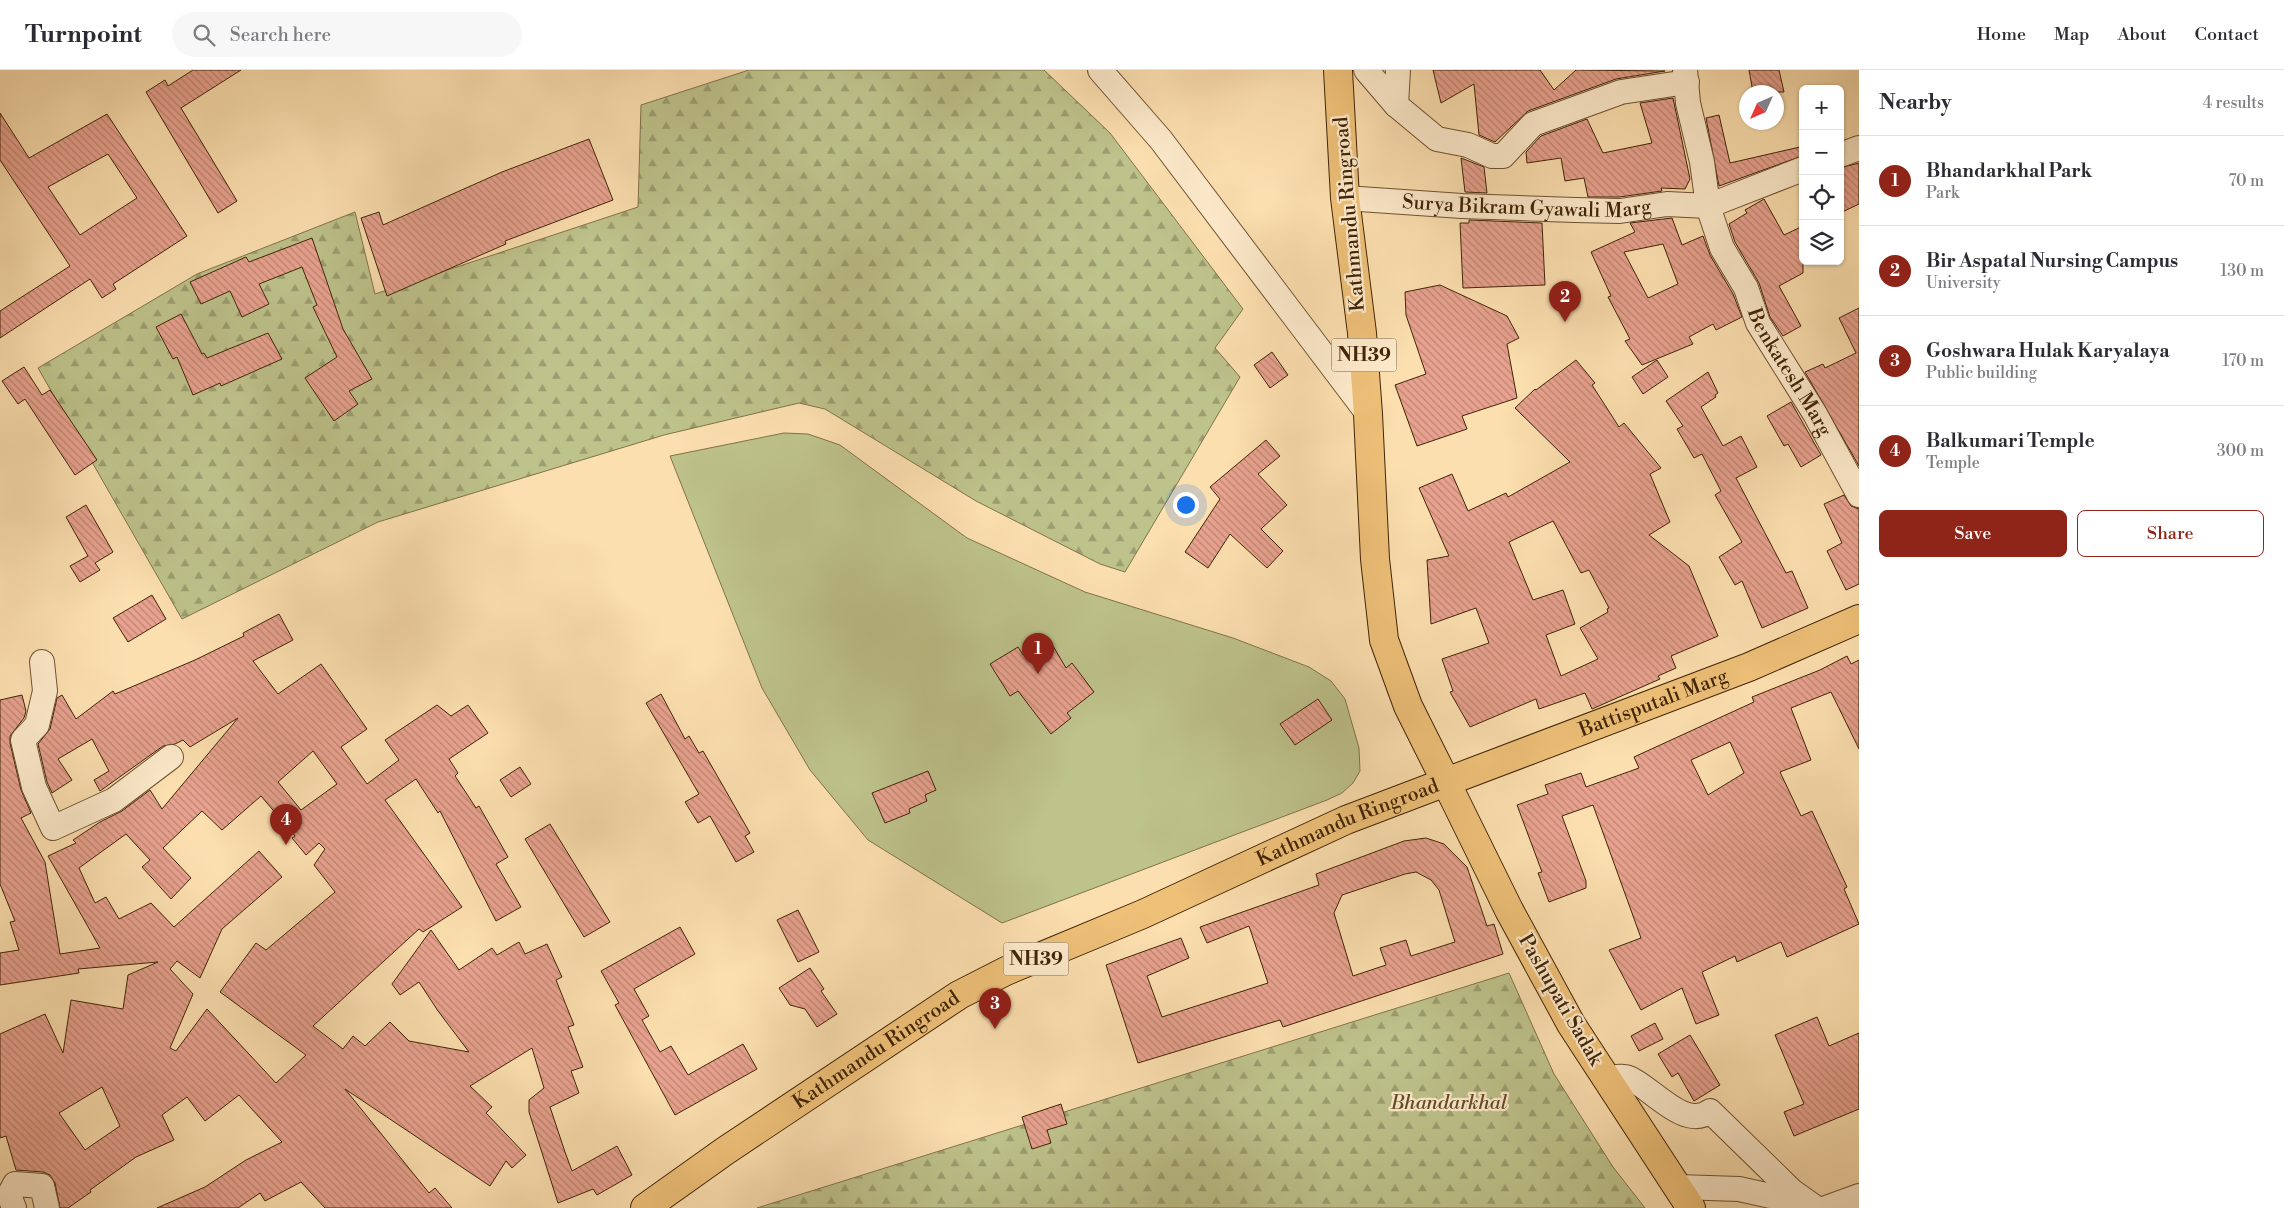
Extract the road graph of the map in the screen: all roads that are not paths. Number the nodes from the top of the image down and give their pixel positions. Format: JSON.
{"nodes":[{"id":1,"x":1100,"y":70,"type":"edge"},
{"id":2,"x":1338,"y":70,"type":"edge"},
{"id":3,"x":1366,"y":70,"type":"edge"},
{"id":4,"x":1398,"y":70,"type":"edge"},
{"id":5,"x":1686,"y":76,"type":"edge"},
{"id":6,"x":1396,"y":105,"type":"junction"},
{"id":7,"x":1859,"y":148,"type":"edge"},
{"id":8,"x":1844,"y":154,"type":"edge"},
{"id":9,"x":1799,"y":171,"type":"edge"},
{"id":10,"x":1345,"y":198,"type":"junction"},
{"id":11,"x":1708,"y":206,"type":"junction"},
{"id":12,"x":1368,"y":414,"type":"junction"},
{"id":13,"x":1859,"y":495,"type":"edge"},
{"id":14,"x":1859,"y":619,"type":"edge"},
{"id":15,"x":42,"y":662,"type":"dead end"},
{"id":16,"x":171,"y":757,"type":"dead end"},
{"id":17,"x":1446,"y":782,"type":"junction"},
{"id":18,"x":1606,"y":1078,"type":"junction"},
{"id":19,"x":1859,"y":1196,"type":"edge"},
{"id":20,"x":1684,"y":1198,"type":"edge"},
{"id":21,"x":658,"y":1205,"type":"edge"},
{"id":22,"x":14,"y":1208,"type":"edge"},
{"id":23,"x":46,"y":1208,"type":"edge"},
{"id":24,"x":1791,"y":1208,"type":"edge"},
{"id":25,"x":1816,"y":1208,"type":"edge"},
{"id":26,"x":1826,"y":1208,"type":"edge"}],
"edges":[{"from":1,"to":12,"type":"street"},
{"from":2,"to":10,"type":"main road","name":"Kathmandu Ringroad","number":"NH39"},
{"from":3,"to":6,"type":"street"},
{"from":4,"to":6,"type":"street"},
{"from":5,"to":6,"type":"street"},
{"from":5,"to":11,"type":"street","name":"Benkatesh Marg"},
{"from":7,"to":8,"type":"street"},
{"from":9,"to":11,"type":"street"},
{"from":10,"to":11,"type":"street","name":"Surya Bikram Gyawali Marg"},
{"from":10,"to":12,"type":"main road","name":"Kathmandu Ringroad","number":"NH39"},
{"from":11,"to":13,"type":"street","name":"Benkatesh Marg"},
{"from":12,"to":17,"type":"main road","name":"Kathmandu Ringroad","number":"NH39"},
{"from":14,"to":17,"type":"main road","name":"Battisputali Marg"},
{"from":15,"to":16,"type":"street"},
{"from":17,"to":18,"type":"main road","name":"Pashupati Sadak"},
{"from":17,"to":21,"type":"main road","name":"Kathmandu Ringroad","number":"NH39"},
{"from":18,"to":20,"type":"main road","name":"Pashupati Sadak"},
{"from":18,"to":25,"type":"street"},
{"from":19,"to":26,"type":"street"},
{"from":20,"to":24,"type":"street"},
{"from":22,"to":23,"type":"street"}]}
